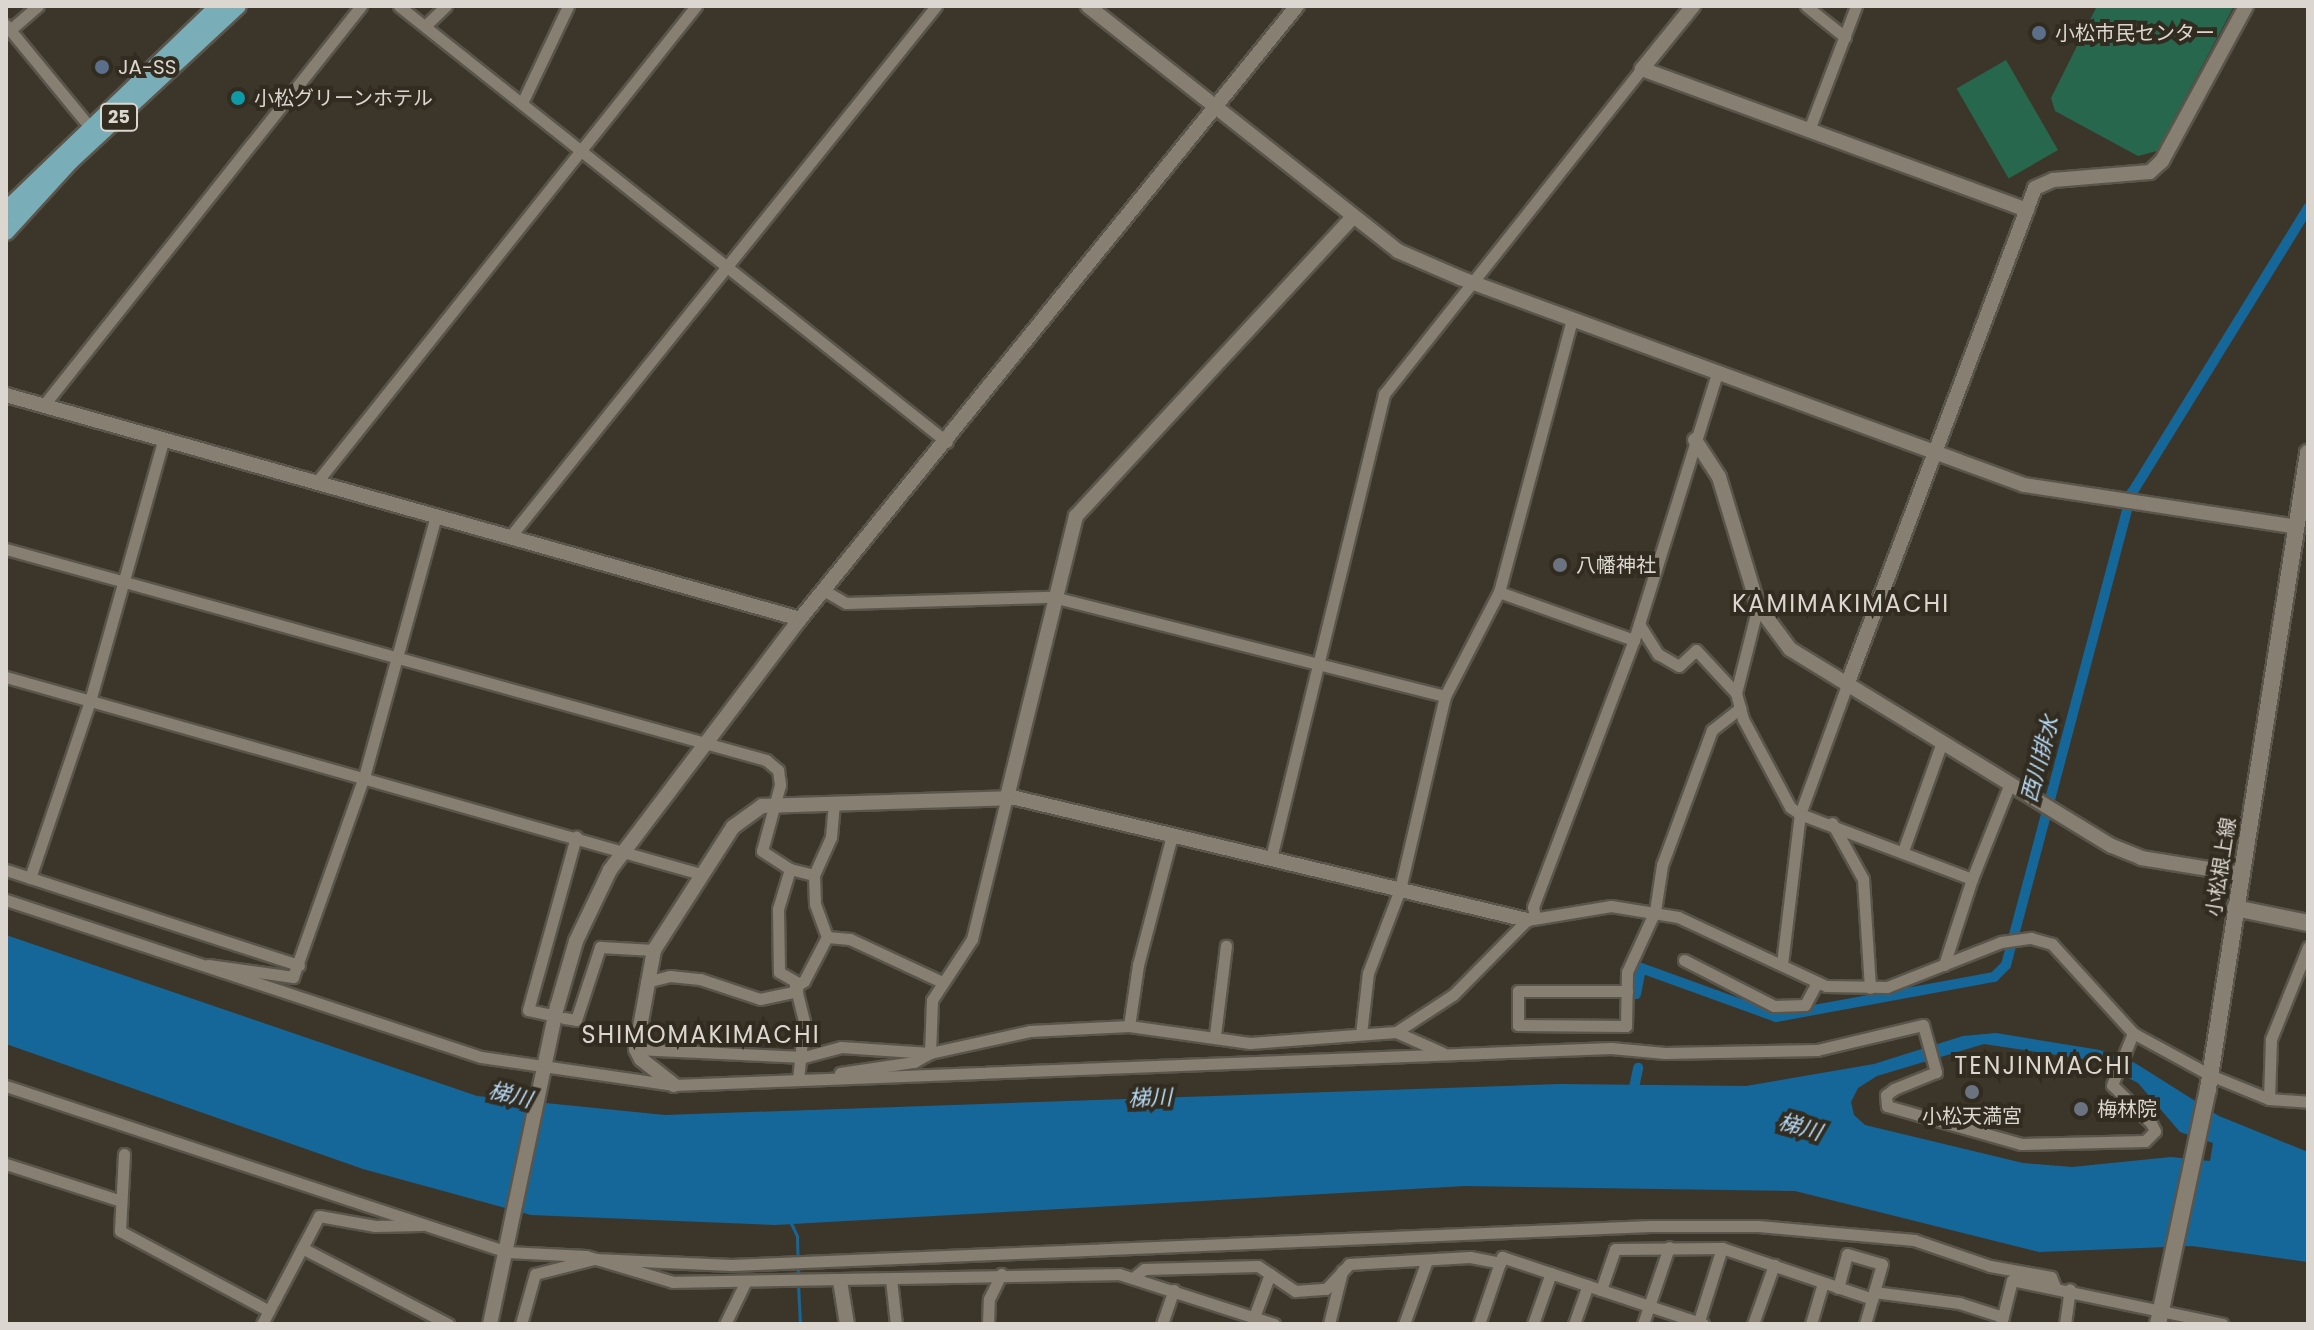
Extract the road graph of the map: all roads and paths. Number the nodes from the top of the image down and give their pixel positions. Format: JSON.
{"nodes":[{"id":1,"x":38,"y":6,"type":"edge"},
{"id":2,"x":218,"y":6,"type":"edge"},
{"id":3,"x":238,"y":6,"type":"edge"},
{"id":4,"x":361,"y":6,"type":"edge"},
{"id":5,"x":399,"y":6,"type":"edge"},
{"id":6,"x":446,"y":6,"type":"edge"},
{"id":7,"x":568,"y":6,"type":"edge"},
{"id":8,"x":696,"y":6,"type":"edge"},
{"id":9,"x":936,"y":6,"type":"edge"},
{"id":10,"x":1088,"y":6,"type":"edge"},
{"id":11,"x":1297,"y":6,"type":"edge"},
{"id":12,"x":1806,"y":6,"type":"edge"},
{"id":13,"x":1856,"y":6,"type":"edge"},
{"id":14,"x":2246,"y":6,"type":"edge"},
{"id":15,"x":1686,"y":8,"type":"edge"},
{"id":16,"x":425,"y":26,"type":"junction"},
{"id":17,"x":8,"y":28,"type":"edge"},
{"id":18,"x":1845,"y":37,"type":"junction"},
{"id":19,"x":1642,"y":69,"type":"junction"},
{"id":20,"x":522,"y":103,"type":"junction"},
{"id":21,"x":1215,"y":107,"type":"junction"},
{"id":22,"x":89,"y":126,"type":"junction"},
{"id":23,"x":1809,"y":130,"type":"junction"},
{"id":24,"x":581,"y":150,"type":"junction"},
{"id":25,"x":6,"y":210,"type":"edge"},
{"id":26,"x":2027,"y":210,"type":"junction"},
{"id":27,"x":1353,"y":217,"type":"junction"},
{"id":28,"x":6,"y":232,"type":"edge"},
{"id":29,"x":727,"y":267,"type":"junction"},
{"id":30,"x":1472,"y":283,"type":"junction"},
{"id":31,"x":1572,"y":320,"type":"junction"},
{"id":32,"x":1717,"y":374,"type":"junction"},
{"id":33,"x":6,"y":395,"type":"edge"},
{"id":34,"x":43,"y":406,"type":"junction"},
{"id":35,"x":1695,"y":440,"type":"junction"},
{"id":36,"x":163,"y":441,"type":"junction"},
{"id":37,"x":947,"y":442,"type":"junction"},
{"id":38,"x":1932,"y":453,"type":"junction"},
{"id":39,"x":2308,"y":453,"type":"edge"},
{"id":40,"x":316,"y":483,"type":"junction"},
{"id":41,"x":436,"y":516,"type":"junction"},
{"id":42,"x":2297,"y":527,"type":"junction"},
{"id":43,"x":509,"y":538,"type":"junction"},
{"id":44,"x":6,"y":549,"type":"edge"},
{"id":45,"x":124,"y":582,"type":"junction"},
{"id":46,"x":825,"y":591,"type":"junction"},
{"id":47,"x":1499,"y":592,"type":"junction"},
{"id":48,"x":1053,"y":597,"type":"junction"},
{"id":49,"x":1758,"y":606,"type":"junction"},
{"id":50,"x":800,"y":619,"type":"junction"},
{"id":51,"x":1639,"y":624,"type":"junction"},
{"id":52,"x":1634,"y":640,"type":"junction"},
{"id":53,"x":396,"y":657,"type":"junction"},
{"id":54,"x":1319,"y":664,"type":"junction"},
{"id":55,"x":6,"y":677,"type":"edge"},
{"id":56,"x":1847,"y":685,"type":"junction"},
{"id":57,"x":1736,"y":693,"type":"junction"},
{"id":58,"x":1445,"y":696,"type":"junction"},
{"id":59,"x":90,"y":701,"type":"junction"},
{"id":60,"x":1740,"y":708,"type":"junction"},
{"id":61,"x":708,"y":742,"type":"junction"},
{"id":62,"x":1941,"y":745,"type":"junction"},
{"id":63,"x":364,"y":777,"type":"junction"},
{"id":64,"x":2009,"y":786,"type":"junction"},
{"id":65,"x":1007,"y":797,"type":"junction"},
{"id":66,"x":777,"y":803,"type":"junction"},
{"id":67,"x":834,"y":803,"type":"junction"},
{"id":68,"x":1800,"y":814,"type":"junction"},
{"id":69,"x":1832,"y":823,"type":"junction"},
{"id":70,"x":1172,"y":835,"type":"junction"},
{"id":71,"x":576,"y":837,"type":"junction"},
{"id":72,"x":623,"y":851,"type":"junction"},
{"id":73,"x":1903,"y":851,"type":"junction"},
{"id":74,"x":1271,"y":858,"type":"junction"},
{"id":75,"x":790,"y":869,"type":"junction"},
{"id":76,"x":6,"y":870,"type":"edge"},
{"id":77,"x":701,"y":874,"type":"junction"},
{"id":78,"x":2240,"y":874,"type":"junction"},
{"id":79,"x":814,"y":875,"type":"junction"},
{"id":80,"x":30,"y":878,"type":"junction"},
{"id":81,"x":1972,"y":879,"type":"junction"},
{"id":82,"x":1400,"y":889,"type":"junction"},
{"id":83,"x":6,"y":900,"type":"edge"},
{"id":84,"x":2235,"y":908,"type":"junction"},
{"id":85,"x":1655,"y":911,"type":"junction"},
{"id":86,"x":1531,"y":919,"type":"junction"},
{"id":87,"x":2308,"y":923,"type":"edge"},
{"id":88,"x":827,"y":937,"type":"junction"},
{"id":89,"x":1226,"y":946,"type":"dead end"},
{"id":90,"x":2308,"y":947,"type":"edge"},
{"id":91,"x":654,"y":950,"type":"junction"},
{"id":92,"x":1684,"y":960,"type":"dead end"},
{"id":93,"x":1782,"y":964,"type":"junction"},
{"id":94,"x":299,"y":965,"type":"junction"},
{"id":95,"x":1944,"y":965,"type":"junction"},
{"id":96,"x":203,"y":967,"type":"junction"},
{"id":97,"x":940,"y":981,"type":"junction"},
{"id":98,"x":646,"y":982,"type":"junction"},
{"id":99,"x":1817,"y":982,"type":"junction"},
{"id":100,"x":798,"y":988,"type":"junction"},
{"id":101,"x":1870,"y":988,"type":"junction"},
{"id":102,"x":1627,"y":991,"type":"junction"},
{"id":103,"x":547,"y":1014,"type":"dead end"},
{"id":104,"x":564,"y":1018,"type":"dead end"},
{"id":105,"x":1129,"y":1026,"type":"junction"},
{"id":106,"x":1396,"y":1032,"type":"junction"},
{"id":107,"x":2133,"y":1033,"type":"junction"},
{"id":108,"x":1361,"y":1034,"type":"junction"},
{"id":109,"x":1215,"y":1035,"type":"junction"},
{"id":110,"x":636,"y":1049,"type":"junction"},
{"id":111,"x":930,"y":1053,"type":"junction"},
{"id":112,"x":1447,"y":1055,"type":"junction"},
{"id":113,"x":804,"y":1057,"type":"junction"},
{"id":114,"x":544,"y":1071,"type":"junction"},
{"id":115,"x":828,"y":1078,"type":"junction"},
{"id":116,"x":798,"y":1080,"type":"junction"},
{"id":117,"x":2209,"y":1082,"type":"junction"},
{"id":118,"x":674,"y":1085,"type":"junction"},
{"id":119,"x":6,"y":1086,"type":"edge"},
{"id":120,"x":2269,"y":1099,"type":"junction"},
{"id":121,"x":2308,"y":1102,"type":"edge"},
{"id":122,"x":124,"y":1154,"type":"dead end"},
{"id":123,"x":6,"y":1164,"type":"edge"},
{"id":124,"x":121,"y":1201,"type":"junction"},
{"id":125,"x":422,"y":1225,"type":"junction"},
{"id":126,"x":508,"y":1246,"type":"junction"},
{"id":127,"x":1669,"y":1247,"type":"junction"},
{"id":128,"x":302,"y":1248,"type":"junction"},
{"id":129,"x":1722,"y":1248,"type":"junction"},
{"id":130,"x":594,"y":1259,"type":"junction"},
{"id":131,"x":1427,"y":1260,"type":"junction"},
{"id":132,"x":1972,"y":1260,"type":"junction"},
{"id":133,"x":1500,"y":1263,"type":"junction"},
{"id":134,"x":1774,"y":1265,"type":"junction"},
{"id":135,"x":1342,"y":1271,"type":"junction"},
{"id":136,"x":1551,"y":1273,"type":"junction"},
{"id":137,"x":1001,"y":1274,"type":"junction"},
{"id":138,"x":1270,"y":1274,"type":"junction"},
{"id":139,"x":1133,"y":1278,"type":"junction"},
{"id":140,"x":891,"y":1279,"type":"junction"},
{"id":141,"x":2012,"y":1280,"type":"junction"},
{"id":142,"x":840,"y":1281,"type":"junction"},
{"id":143,"x":745,"y":1283,"type":"junction"},
{"id":144,"x":1823,"y":1283,"type":"junction"},
{"id":145,"x":1588,"y":1285,"type":"junction"},
{"id":146,"x":2055,"y":1287,"type":"junction"},
{"id":147,"x":1838,"y":1288,"type":"junction"},
{"id":148,"x":2070,"y":1289,"type":"junction"},
{"id":149,"x":1174,"y":1290,"type":"junction"},
{"id":150,"x":1601,"y":1290,"type":"junction"},
{"id":151,"x":1874,"y":1296,"type":"junction"},
{"id":152,"x":1649,"y":1306,"type":"junction"},
{"id":153,"x":269,"y":1311,"type":"junction"},
{"id":154,"x":2160,"y":1317,"type":"edge"},
{"id":155,"x":1251,"y":1319,"type":"edge"},
{"id":156,"x":2002,"y":1321,"type":"edge"},
{"id":157,"x":2205,"y":1322,"type":"edge"},
{"id":158,"x":262,"y":1324,"type":"edge"},
{"id":159,"x":448,"y":1324,"type":"edge"},
{"id":160,"x":490,"y":1324,"type":"edge"},
{"id":161,"x":521,"y":1324,"type":"edge"},
{"id":162,"x":725,"y":1324,"type":"edge"},
{"id":163,"x":847,"y":1324,"type":"edge"},
{"id":164,"x":896,"y":1324,"type":"edge"},
{"id":165,"x":988,"y":1324,"type":"edge"},
{"id":166,"x":1162,"y":1324,"type":"edge"},
{"id":167,"x":1274,"y":1324,"type":"edge"},
{"id":168,"x":1329,"y":1324,"type":"edge"},
{"id":169,"x":1404,"y":1324,"type":"edge"},
{"id":170,"x":1479,"y":1324,"type":"edge"},
{"id":171,"x":1533,"y":1324,"type":"edge"},
{"id":172,"x":1574,"y":1324,"type":"edge"},
{"id":173,"x":1643,"y":1324,"type":"edge"},
{"id":174,"x":1700,"y":1324,"type":"edge"},
{"id":175,"x":1753,"y":1324,"type":"edge"},
{"id":176,"x":1811,"y":1324,"type":"edge"},
{"id":177,"x":1865,"y":1324,"type":"edge"},
{"id":178,"x":2065,"y":1324,"type":"edge"},
{"id":179,"x":2222,"y":1324,"type":"edge"}],
"edges":[{"from":1,"to":17,"type":"street"},
{"from":2,"to":22,"type":"main road","number":"25"},
{"from":3,"to":28,"type":"main road","number":"25"},
{"from":4,"to":34,"type":"street"},
{"from":5,"to":16,"type":"street"},
{"from":6,"to":16,"type":"street"},
{"from":7,"to":20,"type":"street"},
{"from":8,"to":24,"type":"street"},
{"from":9,"to":29,"type":"street"},
{"from":10,"to":21,"type":"street"},
{"from":11,"to":21,"type":"street"},
{"from":12,"to":18,"type":"street"},
{"from":13,"to":18,"type":"street"},
{"from":14,"to":26,"type":"street"},
{"from":15,"to":19,"type":"street"},
{"from":16,"to":20,"type":"street"},
{"from":17,"to":22,"type":"street"},
{"from":18,"to":23,"type":"street"},
{"from":19,"to":23,"type":"street"},
{"from":19,"to":30,"type":"street"},
{"from":20,"to":24,"type":"street"},
{"from":21,"to":27,"type":"street"},
{"from":21,"to":37,"type":"street"},
{"from":22,"to":25,"type":"main road","number":"25"},
{"from":23,"to":26,"type":"street"},
{"from":24,"to":29,"type":"street"},
{"from":24,"to":40,"type":"street"},
{"from":26,"to":38,"type":"street"},
{"from":27,"to":30,"type":"street"},
{"from":27,"to":48,"type":"street"},
{"from":29,"to":37,"type":"street"},
{"from":29,"to":43,"type":"street"},
{"from":30,"to":31,"type":"street"},
{"from":30,"to":54,"type":"street"},
{"from":31,"to":32,"type":"street"},
{"from":31,"to":47,"type":"street"},
{"from":32,"to":35,"type":"street"},
{"from":32,"to":38,"type":"street"},
{"from":33,"to":34,"type":"street"},
{"from":34,"to":36,"type":"street"},
{"from":35,"to":49,"type":"street"},
{"from":35,"to":51,"type":"street"},
{"from":36,"to":40,"type":"street"},
{"from":36,"to":45,"type":"street"},
{"from":37,"to":46,"type":"street"},
{"from":38,"to":42,"type":"street"},
{"from":38,"to":56,"type":"street"},
{"from":39,"to":42,"type":"main road","name":"小松根上線"},
{"from":40,"to":41,"type":"street"},
{"from":41,"to":43,"type":"street"},
{"from":41,"to":53,"type":"street"},
{"from":42,"to":78,"type":"main road","name":"小松根上線"},
{"from":43,"to":50,"type":"street"},
{"from":44,"to":45,"type":"street"},
{"from":45,"to":53,"type":"street"},
{"from":45,"to":59,"type":"street"},
{"from":46,"to":48,"type":"street"},
{"from":46,"to":50,"type":"street"},
{"from":47,"to":52,"type":"street"},
{"from":47,"to":58,"type":"street"},
{"from":48,"to":54,"type":"street"},
{"from":48,"to":65,"type":"street"},
{"from":49,"to":56,"type":"street"},
{"from":49,"to":57,"type":"street"},
{"from":50,"to":61,"type":"street"},
{"from":51,"to":52,"type":"street"},
{"from":51,"to":57,"type":"street"},
{"from":52,"to":86,"type":"street"},
{"from":53,"to":61,"type":"street"},
{"from":53,"to":63,"type":"street"},
{"from":54,"to":58,"type":"street"},
{"from":54,"to":74,"type":"street"},
{"from":55,"to":59,"type":"street"},
{"from":56,"to":62,"type":"street"},
{"from":56,"to":68,"type":"street"},
{"from":57,"to":60,"type":"street"},
{"from":58,"to":82,"type":"street"},
{"from":59,"to":63,"type":"street"},
{"from":59,"to":80,"type":"street"},
{"from":60,"to":68,"type":"street"},
{"from":60,"to":85,"type":"street"},
{"from":61,"to":66,"type":"street"},
{"from":61,"to":72,"type":"street"},
{"from":62,"to":64,"type":"street"},
{"from":62,"to":73,"type":"street"},
{"from":63,"to":71,"type":"street"},
{"from":63,"to":94,"type":"street"},
{"from":64,"to":78,"type":"street"},
{"from":64,"to":81,"type":"street"},
{"from":65,"to":67,"type":"street"},
{"from":65,"to":70,"type":"street"},
{"from":65,"to":97,"type":"street"},
{"from":66,"to":67,"type":"street"},
{"from":66,"to":75,"type":"street"},
{"from":66,"to":77,"type":"street"},
{"from":67,"to":79,"type":"street"},
{"from":68,"to":69,"type":"street"},
{"from":68,"to":93,"type":"street"},
{"from":69,"to":73,"type":"street"},
{"from":69,"to":101,"type":"street"},
{"from":70,"to":74,"type":"street"},
{"from":70,"to":105,"type":"street"},
{"from":71,"to":72,"type":"street"},
{"from":71,"to":103,"type":"street"},
{"from":72,"to":77,"type":"street"},
{"from":72,"to":114,"type":"street"},
{"from":73,"to":81,"type":"street"},
{"from":74,"to":82,"type":"street"},
{"from":75,"to":79,"type":"street"},
{"from":75,"to":100,"type":"street"},
{"from":76,"to":80,"type":"street"},
{"from":77,"to":91,"type":"street"},
{"from":78,"to":84,"type":"main road","name":"小松根上線"},
{"from":79,"to":88,"type":"street"},
{"from":80,"to":94,"type":"street"},
{"from":81,"to":95,"type":"street"},
{"from":82,"to":86,"type":"street"},
{"from":82,"to":108,"type":"street"},
{"from":83,"to":96,"type":"street"},
{"from":84,"to":87,"type":"main road"},
{"from":84,"to":117,"type":"main road","name":"小松根上線"},
{"from":85,"to":86,"type":"street"},
{"from":85,"to":93,"type":"street"},
{"from":85,"to":102,"type":"street"},
{"from":86,"to":106,"type":"street"},
{"from":88,"to":97,"type":"street"},
{"from":88,"to":100,"type":"street"},
{"from":89,"to":109,"type":"street"},
{"from":90,"to":120,"type":"street"},
{"from":91,"to":98,"type":"street"},
{"from":91,"to":104,"type":"street"},
{"from":92,"to":99,"type":"street"},
{"from":93,"to":99,"type":"street"},
{"from":94,"to":96,"type":"street"},
{"from":95,"to":101,"type":"street"},
{"from":95,"to":107,"type":"street"},
{"from":96,"to":114,"type":"street"},
{"from":97,"to":111,"type":"street"},
{"from":98,"to":100,"type":"street"},
{"from":98,"to":110,"type":"street"},
{"from":99,"to":101,"type":"street"},
{"from":100,"to":113,"type":"street"},
{"from":102,"to":102,"type":"street"},
{"from":105,"to":109,"type":"street"},
{"from":105,"to":111,"type":"street"},
{"from":106,"to":108,"type":"street"},
{"from":106,"to":112,"type":"street"},
{"from":107,"to":112,"type":"street"},
{"from":107,"to":117,"type":"street"},
{"from":108,"to":109,"type":"street"},
{"from":110,"to":113,"type":"street"},
{"from":110,"to":118,"type":"street"},
{"from":111,"to":113,"type":"street"},
{"from":111,"to":115,"type":"street"},
{"from":112,"to":115,"type":"street"},
{"from":113,"to":116,"type":"street"},
{"from":114,"to":118,"type":"street"},
{"from":114,"to":126,"type":"street"},
{"from":115,"to":116,"type":"street"},
{"from":116,"to":118,"type":"street"},
{"from":117,"to":120,"type":"street"},
{"from":117,"to":154,"type":"main road","name":"小松根上線"},
{"from":119,"to":125,"type":"street"},
{"from":120,"to":121,"type":"street"},
{"from":122,"to":124,"type":"street"},
{"from":123,"to":124,"type":"street"},
{"from":124,"to":153,"type":"street"},
{"from":125,"to":126,"type":"street"},
{"from":125,"to":128,"type":"street"},
{"from":126,"to":130,"type":"street"},
{"from":126,"to":160,"type":"street"},
{"from":127,"to":129,"type":"street"},
{"from":127,"to":150,"type":"street"},
{"from":127,"to":152,"type":"street"},
{"from":128,"to":153,"type":"street"},
{"from":128,"to":159,"type":"street"},
{"from":129,"to":134,"type":"street"},
{"from":129,"to":174,"type":"street"},
{"from":130,"to":132,"type":"street"},
{"from":130,"to":143,"type":"street"},
{"from":130,"to":161,"type":"street"},
{"from":131,"to":133,"type":"street"},
{"from":131,"to":135,"type":"street"},
{"from":131,"to":169,"type":"street"},
{"from":132,"to":141,"type":"street"},
{"from":132,"to":146,"type":"street"},
{"from":133,"to":136,"type":"street"},
{"from":133,"to":170,"type":"street"},
{"from":134,"to":144,"type":"street"},
{"from":134,"to":175,"type":"street"},
{"from":135,"to":138,"type":"street"},
{"from":135,"to":168,"type":"street"},
{"from":136,"to":145,"type":"street"},
{"from":136,"to":171,"type":"street"},
{"from":137,"to":139,"type":"street"},
{"from":137,"to":140,"type":"street"},
{"from":137,"to":165,"type":"street"},
{"from":138,"to":139,"type":"street"},
{"from":138,"to":155,"type":"street"},
{"from":139,"to":149,"type":"street"},
{"from":140,"to":142,"type":"street"},
{"from":140,"to":164,"type":"street"},
{"from":141,"to":146,"type":"street"},
{"from":141,"to":156,"type":"street"},
{"from":142,"to":143,"type":"street"},
{"from":142,"to":163,"type":"street"},
{"from":143,"to":162,"type":"street"},
{"from":144,"to":147,"type":"street"},
{"from":144,"to":176,"type":"street"},
{"from":145,"to":150,"type":"street"},
{"from":145,"to":172,"type":"street"},
{"from":146,"to":148,"type":"street"},
{"from":147,"to":151,"type":"street"},
{"from":147,"to":151,"type":"street"},
{"from":148,"to":154,"type":"street"},
{"from":148,"to":178,"type":"street"},
{"from":149,"to":155,"type":"street"},
{"from":149,"to":166,"type":"street"},
{"from":150,"to":152,"type":"street"},
{"from":151,"to":156,"type":"street"},
{"from":151,"to":177,"type":"street"},
{"from":152,"to":173,"type":"street"},
{"from":152,"to":174,"type":"street"},
{"from":153,"to":158,"type":"street"},
{"from":154,"to":157,"type":"street"},
{"from":155,"to":167,"type":"street"},
{"from":157,"to":179,"type":"street"}]}
